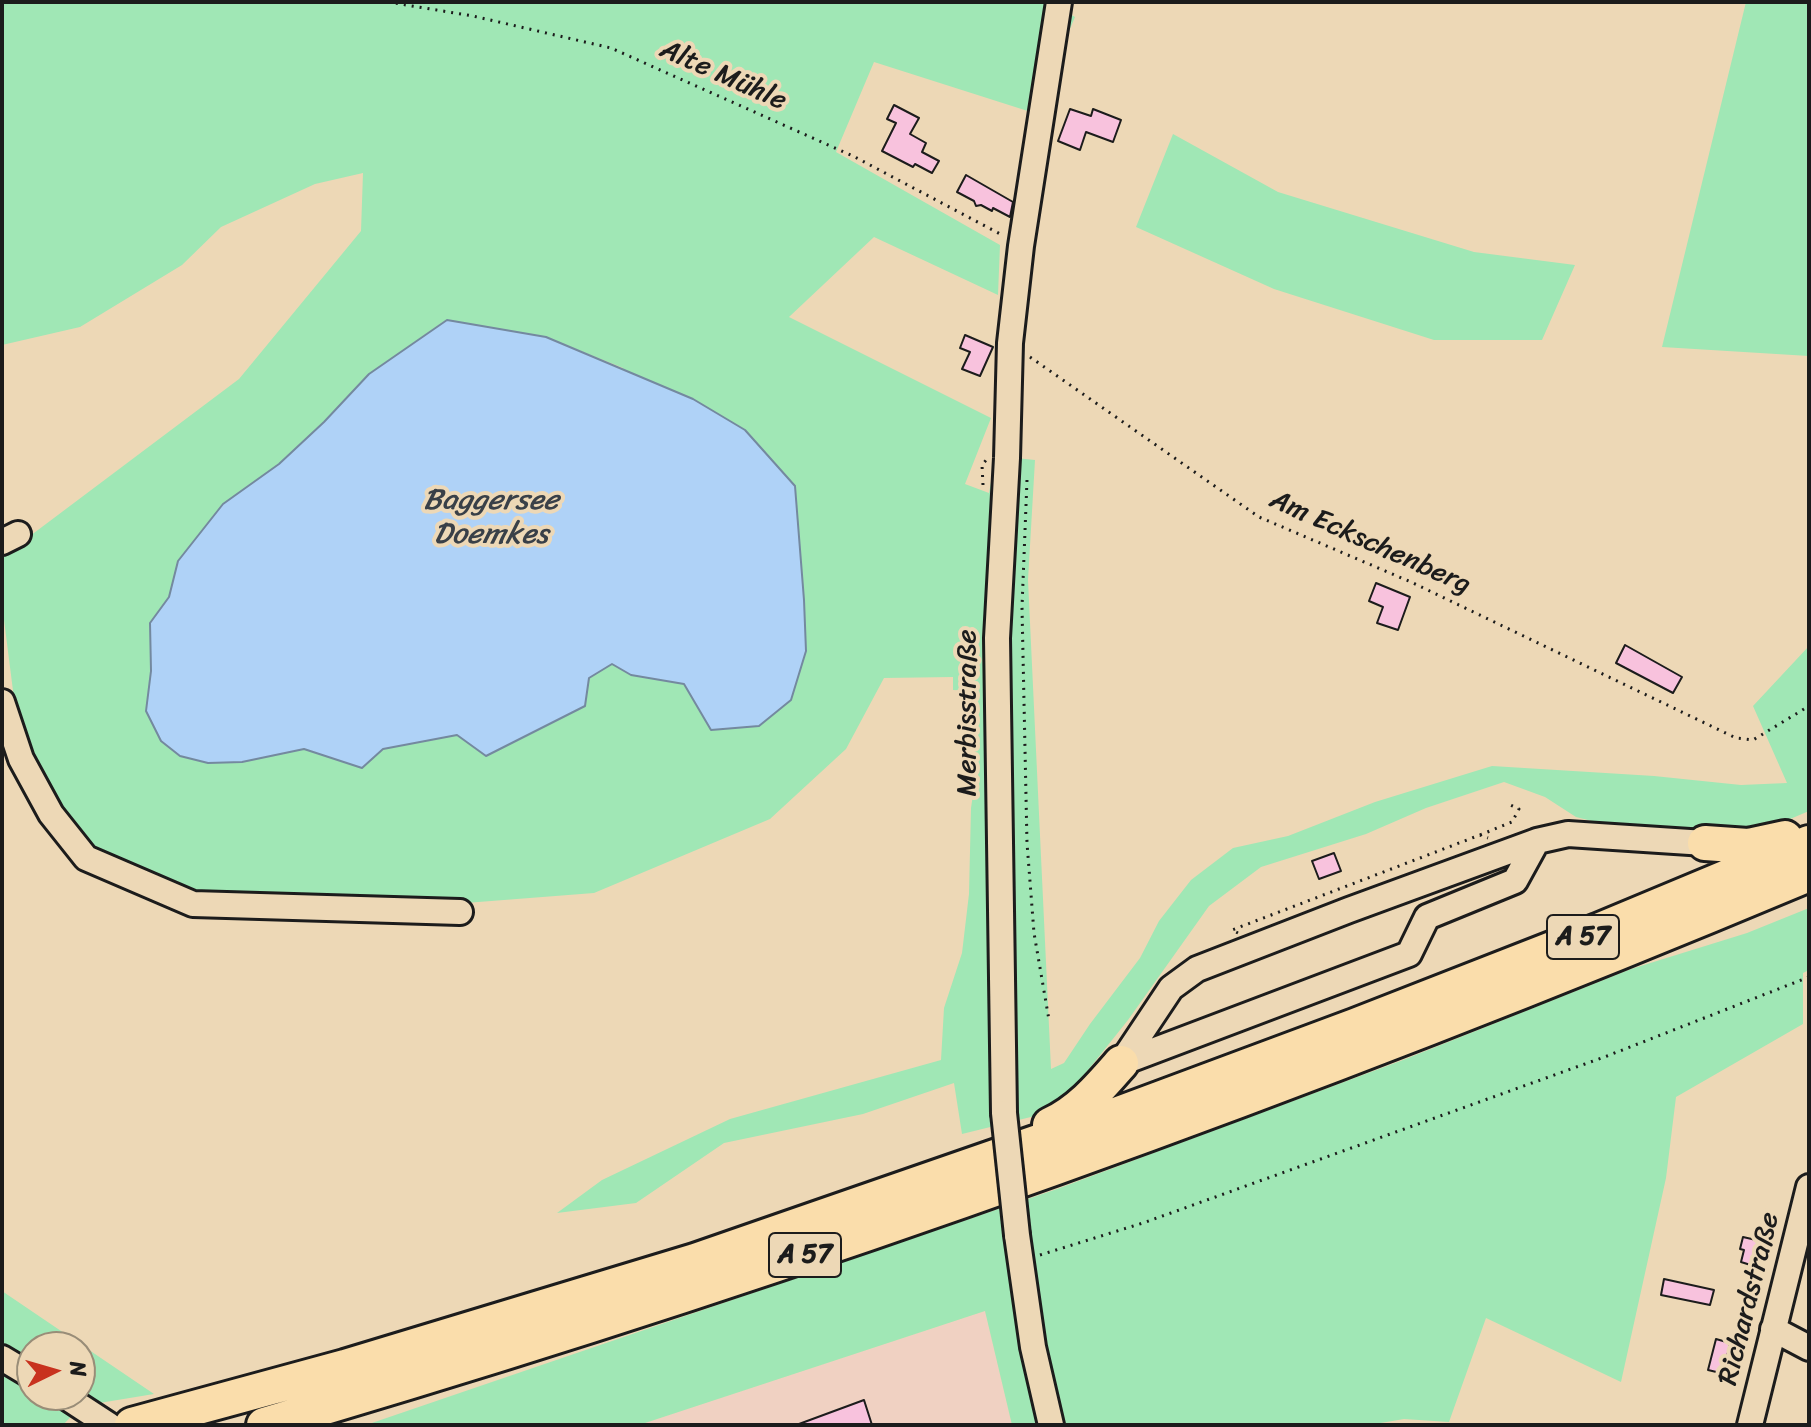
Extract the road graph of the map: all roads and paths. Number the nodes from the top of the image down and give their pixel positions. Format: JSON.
{"nodes":[{"id":1,"x":388,"y":2,"type":"edge"},
{"id":2,"x":1059,"y":2,"type":"edge"},
{"id":3,"x":1021,"y":246,"type":"junction"},
{"id":4,"x":1010,"y":343,"type":"junction"},
{"id":5,"x":1008,"y":439,"type":"junction"},
{"id":6,"x":1027,"y":481,"type":"dead end"},
{"id":7,"x":983,"y":485,"type":"dead end"},
{"id":8,"x":2,"y":702,"type":"edge"},
{"id":9,"x":1809,"y":706,"type":"edge"},
{"id":10,"x":1506,"y":803,"type":"dead end"},
{"id":11,"x":1809,"y":833,"type":"edge"},
{"id":12,"x":1480,"y":835,"type":"dead end"},
{"id":13,"x":1537,"y":841,"type":"junction"},
{"id":14,"x":1705,"y":843,"type":"joint"},
{"id":15,"x":1809,"y":843,"type":"edge"},
{"id":16,"x":1809,"y":874,"type":"edge"},
{"id":17,"x":460,"y":912,"type":"dead end"},
{"id":18,"x":1809,"y":977,"type":"edge"},
{"id":19,"x":1049,"y":1020,"type":"dead end"},
{"id":20,"x":1121,"y":1063,"type":"junction"},
{"id":21,"x":918,"y":1182,"type":"junction"},
{"id":22,"x":1809,"y":1187,"type":"edge"},
{"id":23,"x":1021,"y":1260,"type":"junction"},
{"id":24,"x":1773,"y":1329,"type":"junction"},
{"id":25,"x":1809,"y":1348,"type":"edge"},
{"id":26,"x":87,"y":1411,"type":"edge"},
{"id":27,"x":109,"y":1425,"type":"edge"},
{"id":28,"x":132,"y":1425,"type":"edge"},
{"id":29,"x":264,"y":1425,"type":"edge"},
{"id":30,"x":1051,"y":1425,"type":"edge"},
{"id":31,"x":1750,"y":1425,"type":"edge"}],
"edges":[{"from":1,"to":3,"type":"path","name":"Alte Mühle"},
{"from":2,"to":3,"type":"street","name":"Merbisstraße"},
{"from":3,"to":4,"type":"street","name":"Merbisstraße"},
{"from":4,"to":5,"type":"street","name":"Merbisstraße"},
{"from":4,"to":9,"type":"path","name":"Am Eckschenberg"},
{"from":5,"to":7,"type":"path"},
{"from":5,"to":23,"type":"street","name":"Merbisstraße","bridge":true},
{"from":6,"to":19,"type":"path"},
{"from":8,"to":17,"type":"street"},
{"from":10,"to":12,"type":"path"},
{"from":11,"to":14,"type":"highway"},
{"from":13,"to":14,"type":"street"},
{"from":13,"to":20,"type":"street"},
{"from":13,"to":20,"type":"street"},
{"from":15,"to":21,"type":"highway","number":"A 57"},
{"from":16,"to":29,"type":"highway","number":"A 57"},
{"from":18,"to":23,"type":"path"},
{"from":20,"to":21,"type":"highway"},
{"from":21,"to":28,"type":"highway","number":"A 57"},
{"from":22,"to":24,"type":"street","name":"Richardstraße"},
{"from":23,"to":30,"type":"street","name":"Merbisstraße"},
{"from":24,"to":25,"type":"street"},
{"from":24,"to":31,"type":"street","name":"Richardstraße"},
{"from":26,"to":27,"type":"street"}]}
